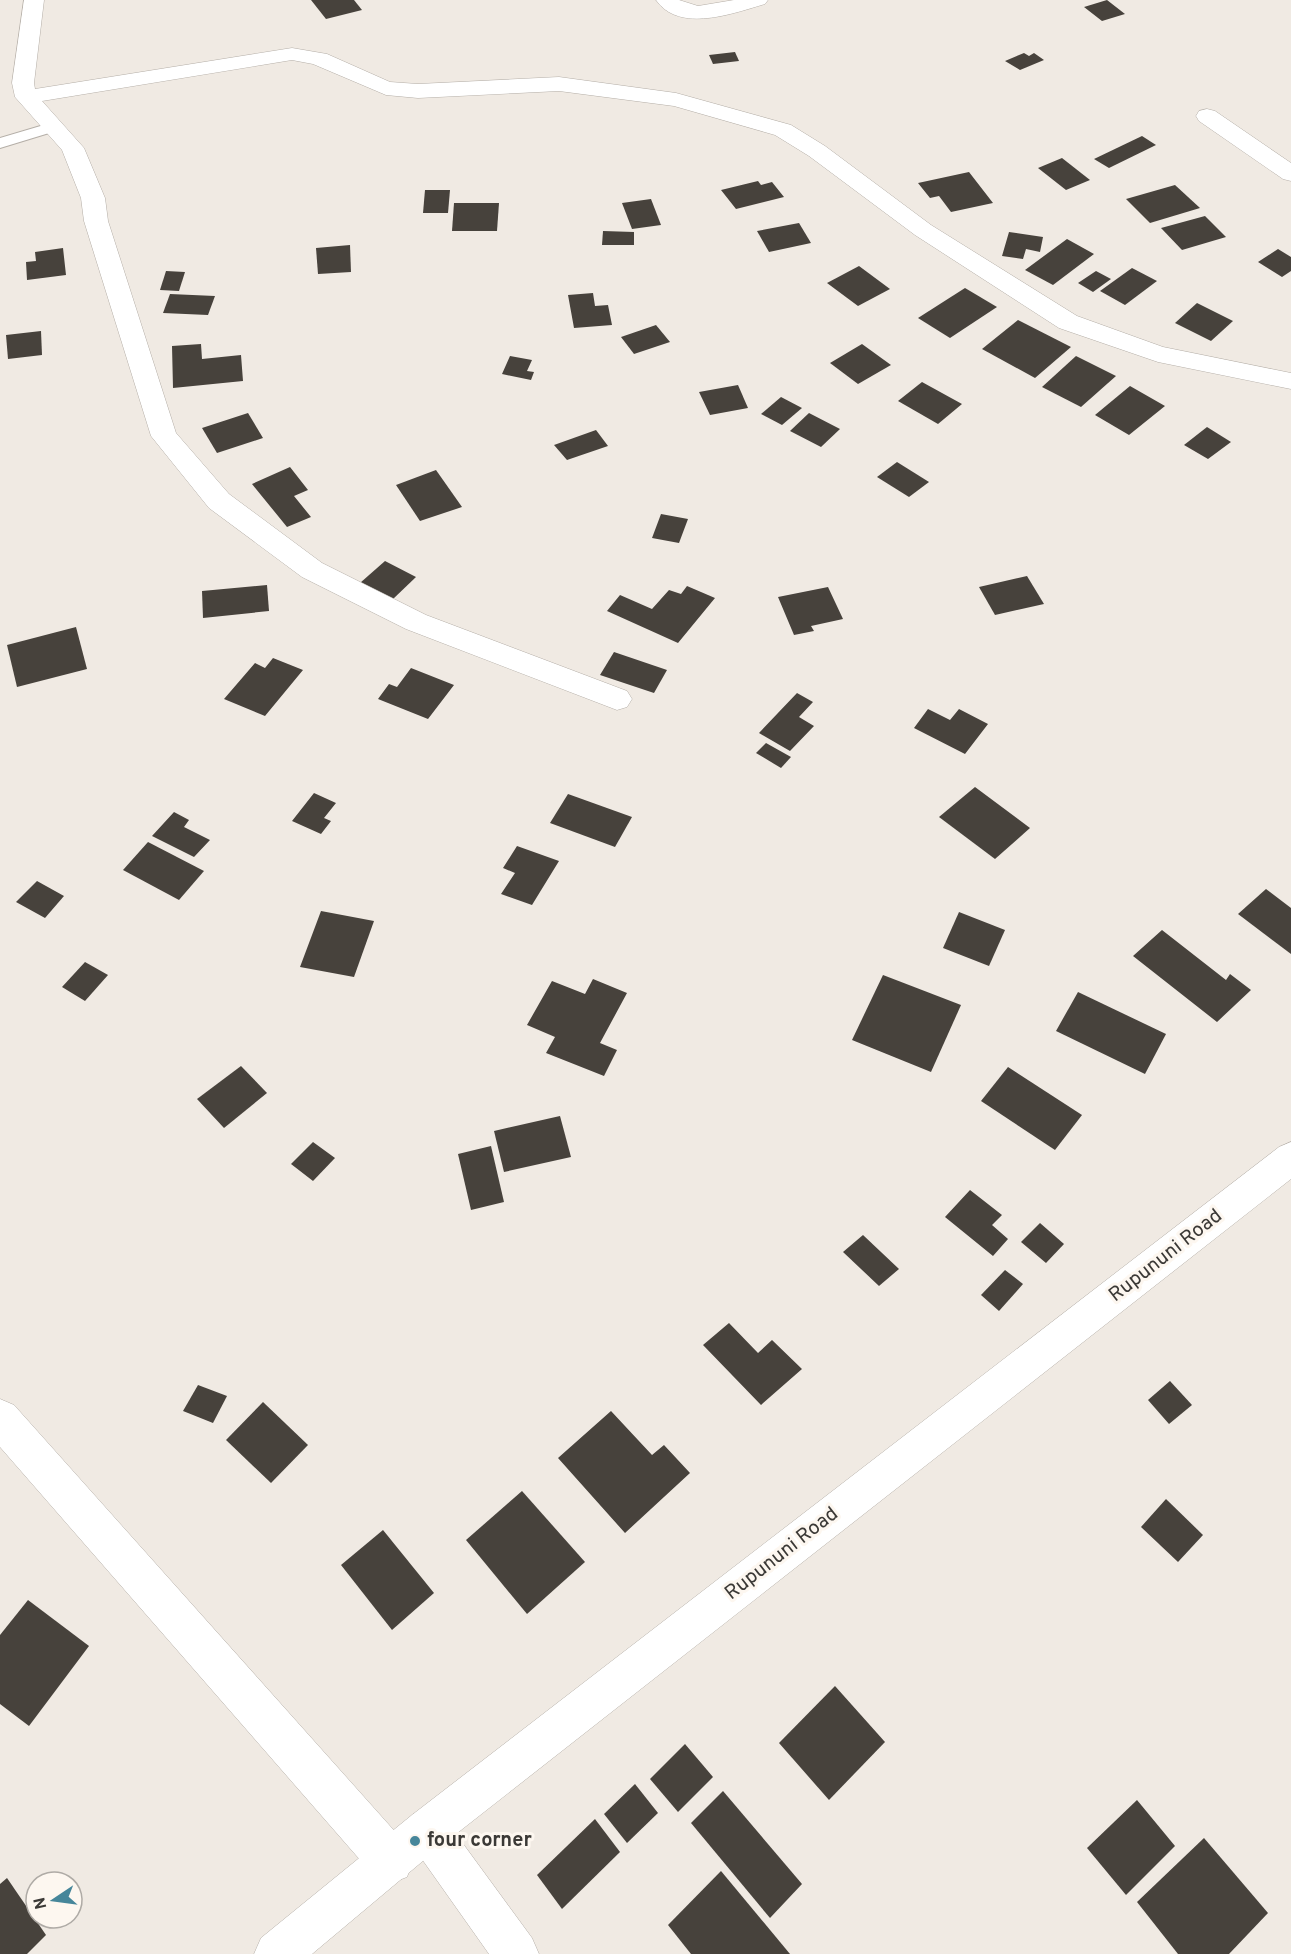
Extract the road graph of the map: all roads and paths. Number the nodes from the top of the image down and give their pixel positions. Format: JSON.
{"nodes":[{"id":1,"x":33,"y":0,"type":"edge"},
{"id":2,"x":666,"y":0,"type":"edge"},
{"id":3,"x":758,"y":0,"type":"edge"},
{"id":4,"x":26,"y":98,"type":"junction"},
{"id":5,"x":1207,"y":116,"type":"dead end"},
{"id":6,"x":54,"y":127,"type":"junction"},
{"id":7,"x":0,"y":143,"type":"edge"},
{"id":8,"x":1291,"y":174,"type":"edge"},
{"id":9,"x":1291,"y":381,"type":"edge"},
{"id":10,"x":617,"y":699,"type":"dead end"},
{"id":11,"x":1291,"y":1158,"type":"edge"},
{"id":12,"x":0,"y":1418,"type":"edge"},
{"id":13,"x":427,"y":1830,"type":"junction"},
{"id":14,"x":391,"y":1861,"type":"junction"},
{"id":15,"x":277,"y":1954,"type":"edge"},
{"id":16,"x":516,"y":1954,"type":"edge"}],
"edges":[{"from":1,"to":4,"type":"street"},
{"from":2,"to":3,"type":"street"},
{"from":4,"to":6,"type":"street"},
{"from":4,"to":9,"type":"street"},
{"from":5,"to":8,"type":"street"},
{"from":6,"to":7,"type":"lane"},
{"from":6,"to":10,"type":"street"},
{"from":11,"to":13,"type":"street","name":"Rupununi Road"},
{"from":12,"to":14,"type":"street"},
{"from":13,"to":14,"type":"street","name":"Rupununi Road"},
{"from":13,"to":16,"type":"street"},
{"from":14,"to":15,"type":"street","name":"Rupununi Road"}]}
